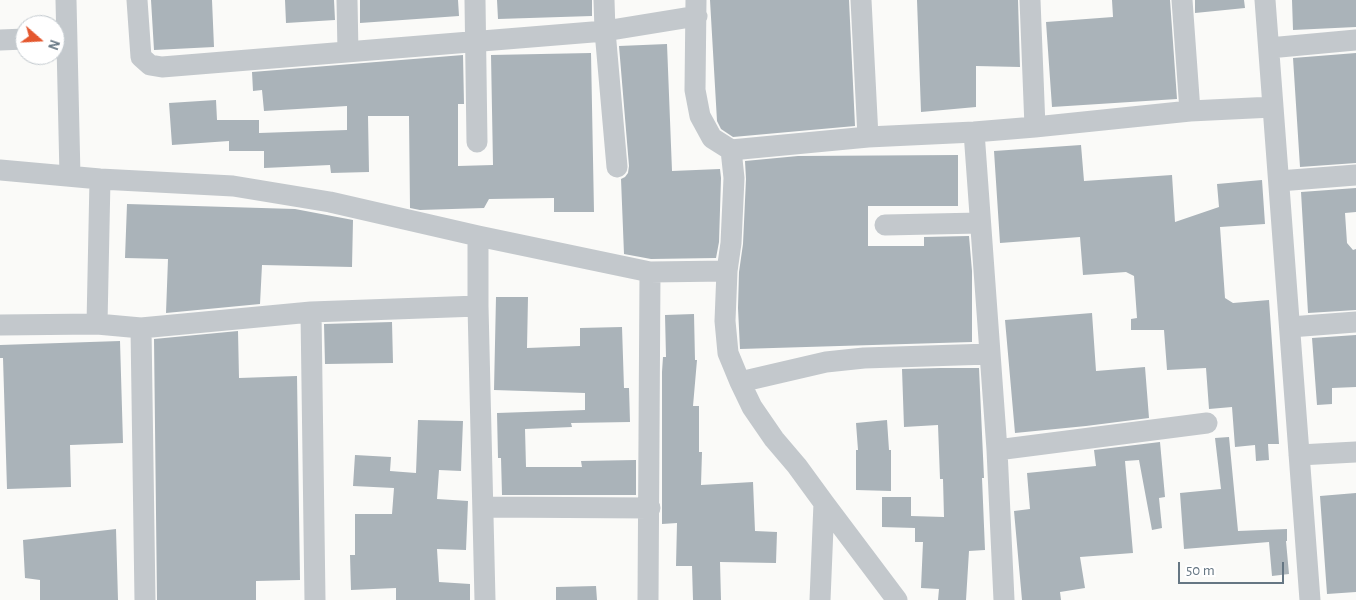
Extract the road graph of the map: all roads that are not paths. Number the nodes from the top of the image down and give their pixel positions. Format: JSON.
{"nodes":[{"id":1,"x":66,"y":0,"type":"edge"},
{"id":2,"x":137,"y":0,"type":"edge"},
{"id":3,"x":347,"y":0,"type":"edge"},
{"id":4,"x":475,"y":0,"type":"edge"},
{"id":5,"x":604,"y":0,"type":"edge"},
{"id":6,"x":861,"y":0,"type":"edge"},
{"id":7,"x":1030,"y":0,"type":"edge"},
{"id":8,"x":1182,"y":0,"type":"edge"},
{"id":9,"x":1265,"y":0,"type":"edge"},
{"id":10,"x":696,"y":8,"type":"edge"},
{"id":11,"x":64,"y":15,"type":"edge"},
{"id":12,"x":605,"y":31,"type":"junction"},
{"id":13,"x":15,"y":39,"type":"edge"},
{"id":14,"x":0,"y":40,"type":"edge"},
{"id":15,"x":1356,"y":40,"type":"edge"},
{"id":16,"x":475,"y":42,"type":"junction"},
{"id":17,"x":1269,"y":48,"type":"junction"},
{"id":18,"x":348,"y":52,"type":"junction"},
{"id":19,"x":64,"y":65,"type":"edge"},
{"id":20,"x":1273,"y":107,"type":"junction"},
{"id":21,"x":1190,"y":111,"type":"junction"},
{"id":22,"x":1035,"y":127,"type":"junction"},
{"id":23,"x":974,"y":132,"type":"junction"},
{"id":24,"x":868,"y":138,"type":"junction"},
{"id":25,"x":477,"y":142,"type":"dead end"},
{"id":26,"x":731,"y":150,"type":"junction"},
{"id":27,"x":617,"y":167,"type":"dead end"},
{"id":28,"x":0,"y":170,"type":"edge"},
{"id":29,"x":1356,"y":175,"type":"edge"},
{"id":30,"x":70,"y":176,"type":"junction"},
{"id":31,"x":100,"y":179,"type":"junction"},
{"id":32,"x":1279,"y":181,"type":"junction"},
{"id":33,"x":980,"y":223,"type":"junction"},
{"id":34,"x":885,"y":225,"type":"dead end"},
{"id":35,"x":478,"y":236,"type":"junction"},
{"id":36,"x":727,"y":271,"type":"junction"},
{"id":37,"x":650,"y":272,"type":"junction"},
{"id":38,"x":478,"y":306,"type":"junction"},
{"id":39,"x":312,"y":312,"type":"junction"},
{"id":40,"x":1356,"y":322,"type":"edge"},
{"id":41,"x":97,"y":324,"type":"junction"},
{"id":42,"x":0,"y":325,"type":"edge"},
{"id":43,"x":1290,"y":327,"type":"junction"},
{"id":44,"x":141,"y":328,"type":"junction"},
{"id":45,"x":990,"y":354,"type":"junction"},
{"id":46,"x":740,"y":382,"type":"junction"},
{"id":47,"x":1207,"y":423,"type":"dead end"},
{"id":48,"x":997,"y":450,"type":"junction"},
{"id":49,"x":1356,"y":452,"type":"edge"},
{"id":50,"x":1299,"y":455,"type":"junction"},
{"id":51,"x":824,"y":503,"type":"junction"},
{"id":52,"x":483,"y":507,"type":"junction"},
{"id":53,"x":650,"y":508,"type":"junction"},
{"id":54,"x":145,"y":600,"type":"edge"},
{"id":55,"x":315,"y":600,"type":"edge"},
{"id":56,"x":485,"y":600,"type":"edge"},
{"id":57,"x":648,"y":600,"type":"edge"},
{"id":58,"x":820,"y":600,"type":"edge"},
{"id":59,"x":896,"y":600,"type":"edge"},
{"id":60,"x":1004,"y":600,"type":"edge"},
{"id":61,"x":1310,"y":600,"type":"edge"}],
"edges":[{"from":1,"to":11,"type":"street"},
{"from":2,"to":18,"type":"street"},
{"from":3,"to":18,"type":"street"},
{"from":4,"to":16,"type":"street"},
{"from":5,"to":12,"type":"street"},
{"from":6,"to":24,"type":"street"},
{"from":7,"to":22,"type":"street"},
{"from":8,"to":21,"type":"street"},
{"from":9,"to":17,"type":"street"},
{"from":10,"to":12,"type":"street"},
{"from":10,"to":26,"type":"street"},
{"from":12,"to":16,"type":"street"},
{"from":12,"to":27,"type":"street"},
{"from":13,"to":14,"type":"street"},
{"from":15,"to":17,"type":"street"},
{"from":16,"to":18,"type":"street"},
{"from":16,"to":25,"type":"street"},
{"from":17,"to":20,"type":"street"},
{"from":19,"to":30,"type":"street"},
{"from":20,"to":21,"type":"street"},
{"from":20,"to":32,"type":"street"},
{"from":21,"to":22,"type":"street"},
{"from":22,"to":23,"type":"street"},
{"from":23,"to":24,"type":"street"},
{"from":23,"to":33,"type":"street"},
{"from":24,"to":26,"type":"street"},
{"from":26,"to":36,"type":"street"},
{"from":28,"to":30,"type":"street"},
{"from":29,"to":32,"type":"street"},
{"from":30,"to":31,"type":"street"},
{"from":31,"to":35,"type":"street"},
{"from":31,"to":41,"type":"street"},
{"from":32,"to":43,"type":"street"},
{"from":33,"to":34,"type":"street"},
{"from":33,"to":45,"type":"street"},
{"from":35,"to":37,"type":"street"},
{"from":35,"to":38,"type":"street"},
{"from":36,"to":37,"type":"street"},
{"from":36,"to":46,"type":"street"},
{"from":37,"to":53,"type":"street"},
{"from":38,"to":39,"type":"street"},
{"from":38,"to":52,"type":"street"},
{"from":39,"to":44,"type":"street"},
{"from":39,"to":55,"type":"street"},
{"from":40,"to":43,"type":"street"},
{"from":41,"to":42,"type":"street"},
{"from":41,"to":44,"type":"street"},
{"from":43,"to":50,"type":"street"},
{"from":44,"to":54,"type":"street"},
{"from":45,"to":46,"type":"street"},
{"from":45,"to":48,"type":"street"},
{"from":46,"to":51,"type":"street"},
{"from":47,"to":48,"type":"street"},
{"from":48,"to":60,"type":"street"},
{"from":49,"to":50,"type":"street"},
{"from":50,"to":61,"type":"street"},
{"from":51,"to":58,"type":"street"},
{"from":51,"to":59,"type":"street"},
{"from":52,"to":53,"type":"street"},
{"from":52,"to":56,"type":"street"},
{"from":53,"to":57,"type":"street"}]}
